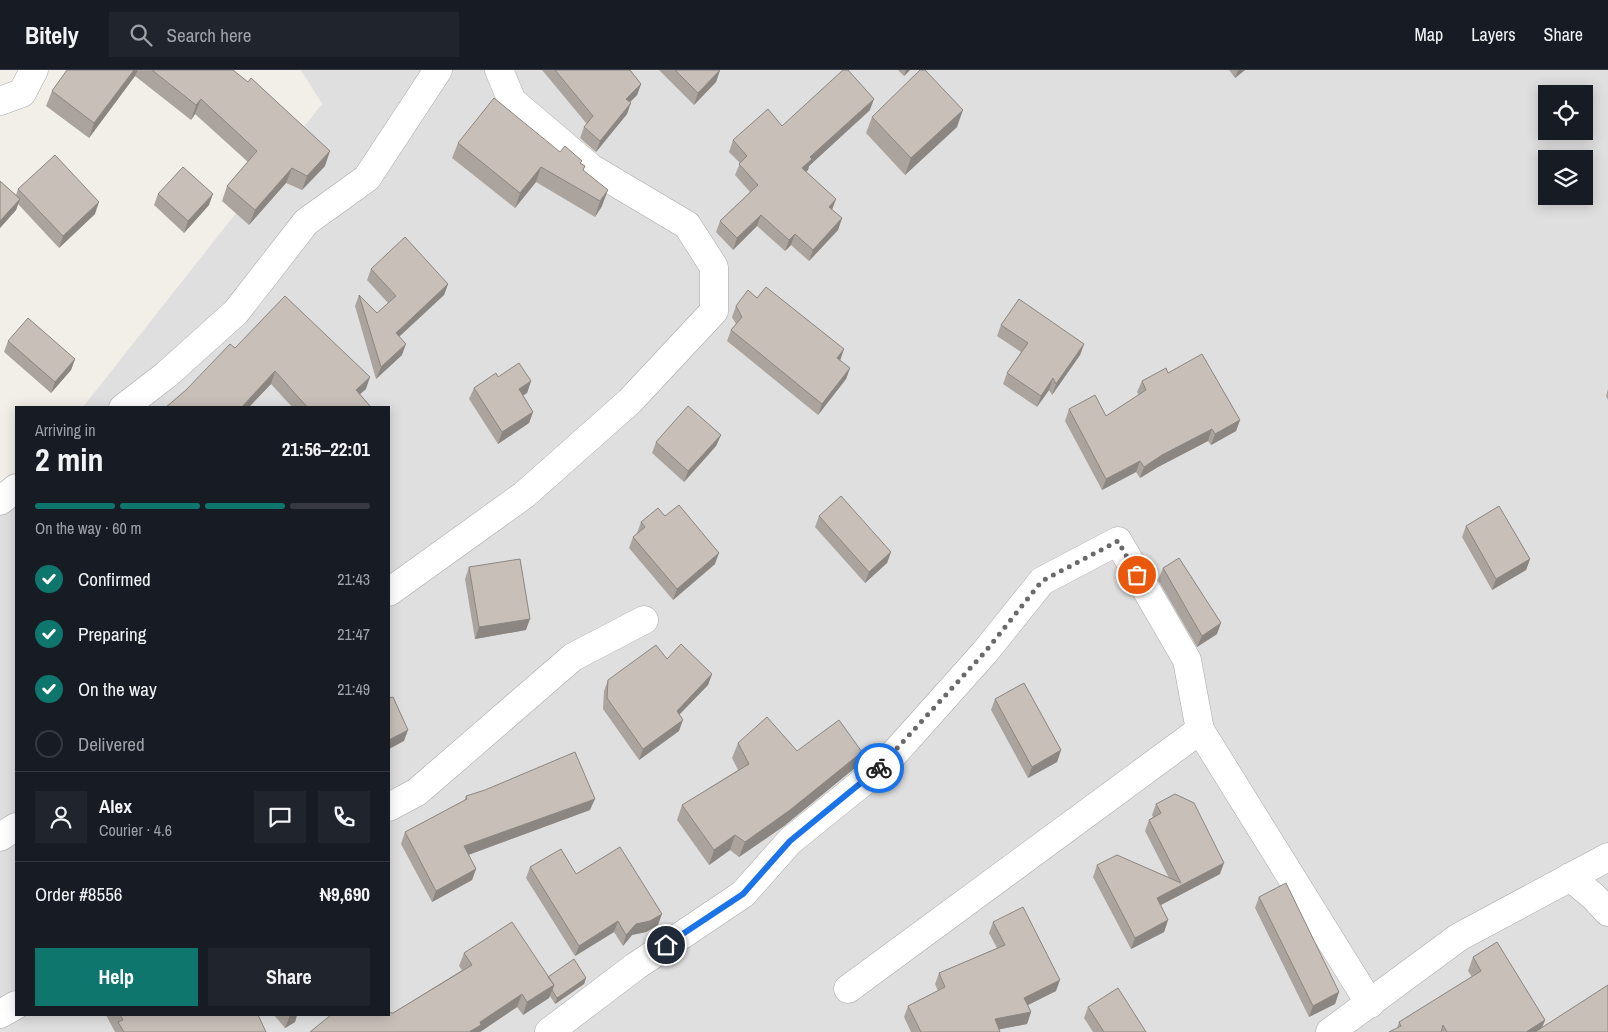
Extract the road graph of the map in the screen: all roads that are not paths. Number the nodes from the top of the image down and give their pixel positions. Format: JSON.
{"nodes":[{"id":1,"x":34,"y":70,"type":"edge"},
{"id":2,"x":438,"y":70,"type":"edge"},
{"id":3,"x":499,"y":70,"type":"edge"},
{"id":4,"x":0,"y":101,"type":"edge"},
{"id":5,"x":126,"y":406,"type":"edge"},
{"id":6,"x":15,"y":489,"type":"edge"},
{"id":7,"x":0,"y":501,"type":"edge"},
{"id":8,"x":390,"y":591,"type":"edge"},
{"id":9,"x":644,"y":620,"type":"dead end"},
{"id":10,"x":1200,"y":730,"type":"junction"},
{"id":11,"x":390,"y":806,"type":"edge"},
{"id":12,"x":15,"y":828,"type":"edge"},
{"id":13,"x":0,"y":837,"type":"edge"},
{"id":14,"x":1608,"y":857,"type":"edge"},
{"id":15,"x":1570,"y":877,"type":"junction"},
{"id":16,"x":1608,"y":912,"type":"edge"},
{"id":17,"x":848,"y":989,"type":"dead end"},
{"id":18,"x":1370,"y":1004,"type":"junction"},
{"id":19,"x":15,"y":1006,"type":"edge"},
{"id":20,"x":0,"y":1014,"type":"edge"},
{"id":21,"x":549,"y":1032,"type":"edge"},
{"id":22,"x":1330,"y":1032,"type":"edge"}],
"edges":[{"from":1,"to":4,"type":"street"},
{"from":2,"to":5,"type":"street"},
{"from":3,"to":8,"type":"street"},
{"from":6,"to":7,"type":"street"},
{"from":9,"to":11,"type":"street"},
{"from":10,"to":17,"type":"street"},
{"from":10,"to":18,"type":"street"},
{"from":10,"to":21,"type":"street"},
{"from":12,"to":13,"type":"street"},
{"from":14,"to":15,"type":"street"},
{"from":15,"to":16,"type":"street"},
{"from":15,"to":18,"type":"street"},
{"from":18,"to":22,"type":"street"},
{"from":19,"to":20,"type":"street"}]}
